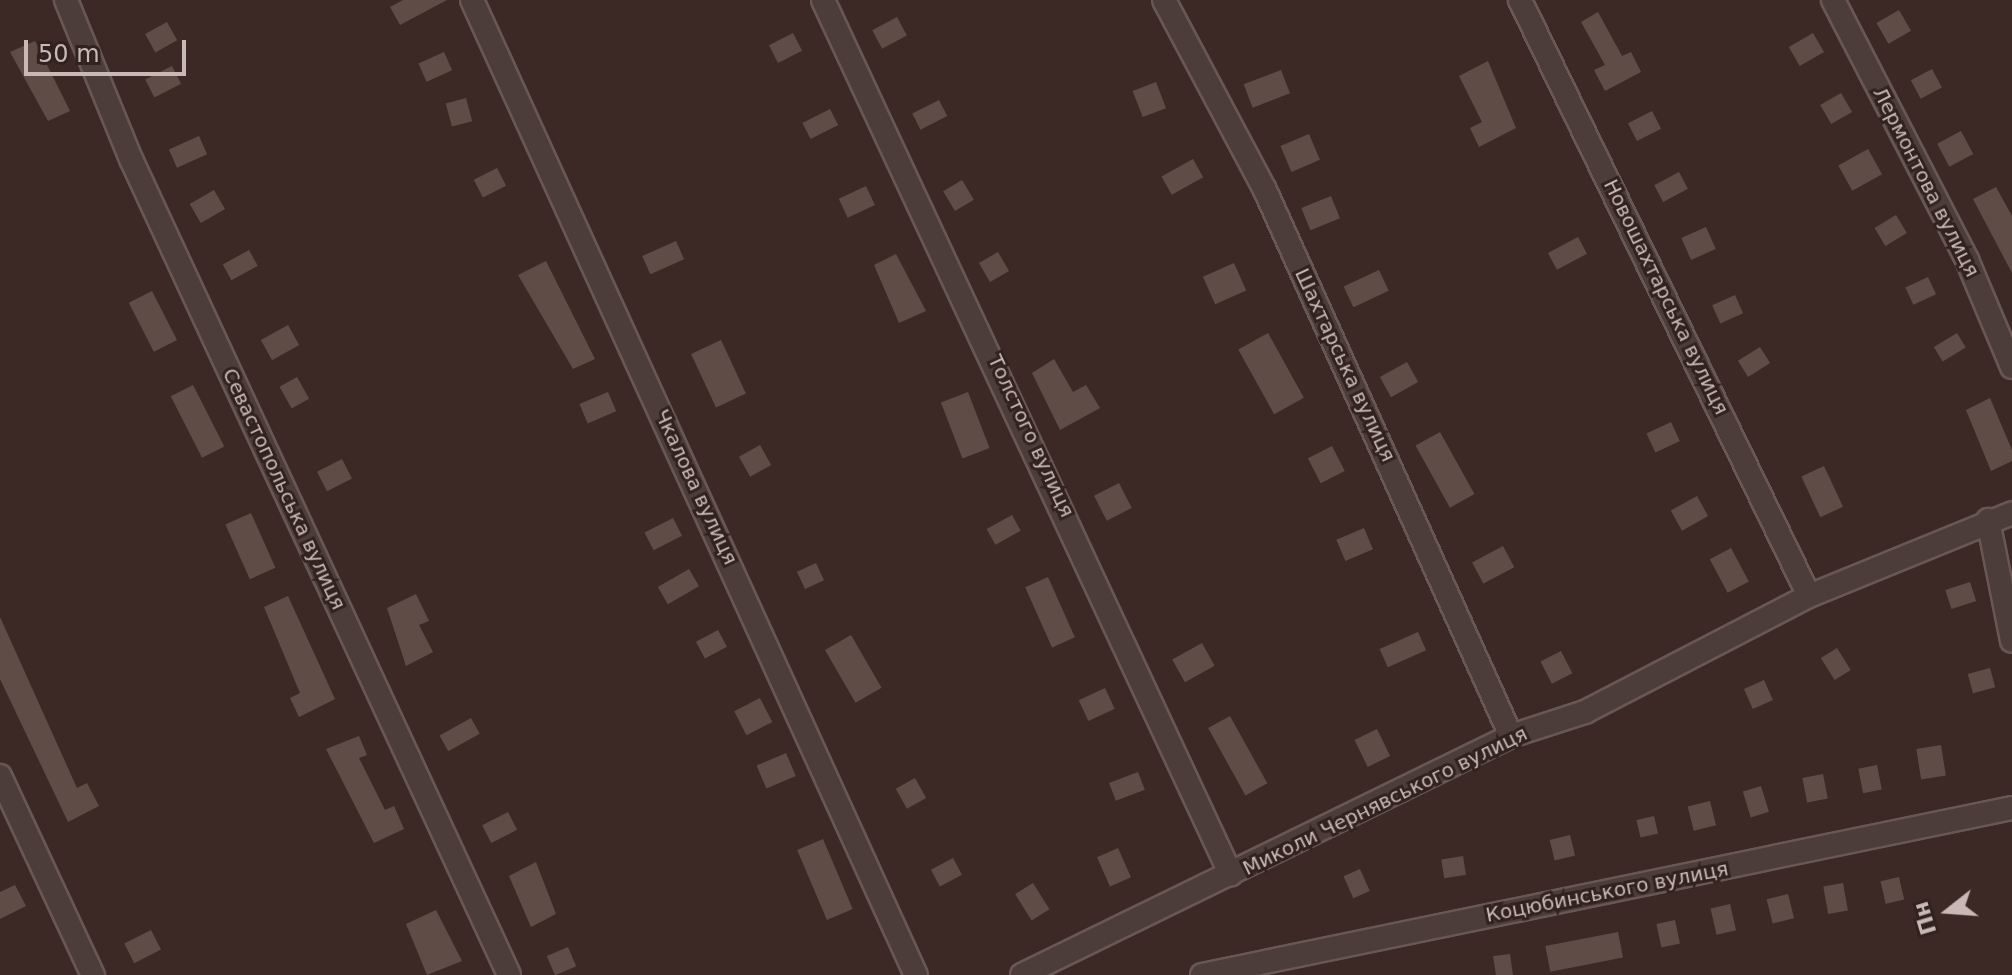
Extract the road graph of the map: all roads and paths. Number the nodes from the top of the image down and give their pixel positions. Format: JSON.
{"nodes":[{"id":1,"x":66,"y":0,"type":"edge"},
{"id":2,"x":472,"y":0,"type":"edge"},
{"id":3,"x":823,"y":0,"type":"edge"},
{"id":4,"x":1164,"y":0,"type":"edge"},
{"id":5,"x":1520,"y":0,"type":"edge"},
{"id":6,"x":1833,"y":0,"type":"edge"},
{"id":7,"x":2012,"y":367,"type":"edge"},
{"id":8,"x":2012,"y":513,"type":"edge"},
{"id":9,"x":1988,"y":520,"type":"junction"},
{"id":10,"x":1809,"y":596,"type":"junction"},
{"id":11,"x":2012,"y":641,"type":"edge"},
{"id":12,"x":1511,"y":736,"type":"junction"},
{"id":13,"x":0,"y":776,"type":"edge"},
{"id":14,"x":2012,"y":808,"type":"edge"},
{"id":15,"x":1231,"y":875,"type":"junction"},
{"id":16,"x":93,"y":975,"type":"edge"},
{"id":17,"x":509,"y":975,"type":"edge"},
{"id":18,"x":916,"y":975,"type":"edge"},
{"id":19,"x":1022,"y":975,"type":"edge"},
{"id":20,"x":1202,"y":975,"type":"edge"}],
"edges":[{"from":1,"to":17,"type":"street","name":"Севастопольська вулиця"},
{"from":2,"to":18,"type":"street","name":"Чкалова вулиця"},
{"from":3,"to":15,"type":"street","name":"Толстого вулиця"},
{"from":4,"to":12,"type":"street","name":"Шахтарська вулиця"},
{"from":5,"to":10,"type":"street","name":"Новошахтарська вулиця"},
{"from":6,"to":7,"type":"street","name":"Лермонтова вулиця"},
{"from":8,"to":9,"type":"street","name":"Миколи Чернявського вулиця"},
{"from":9,"to":10,"type":"street","name":"Миколи Чернявського вулиця"},
{"from":9,"to":11,"type":"street"},
{"from":10,"to":12,"type":"street","name":"Миколи Чернявського вулиця"},
{"from":12,"to":15,"type":"street","name":"Миколи Чернявського вулиця"},
{"from":13,"to":16,"type":"street"},
{"from":14,"to":20,"type":"street","name":"Коцюбинського вулиця"},
{"from":15,"to":19,"type":"street","name":"Миколи Чернявського вулиця"}]}
